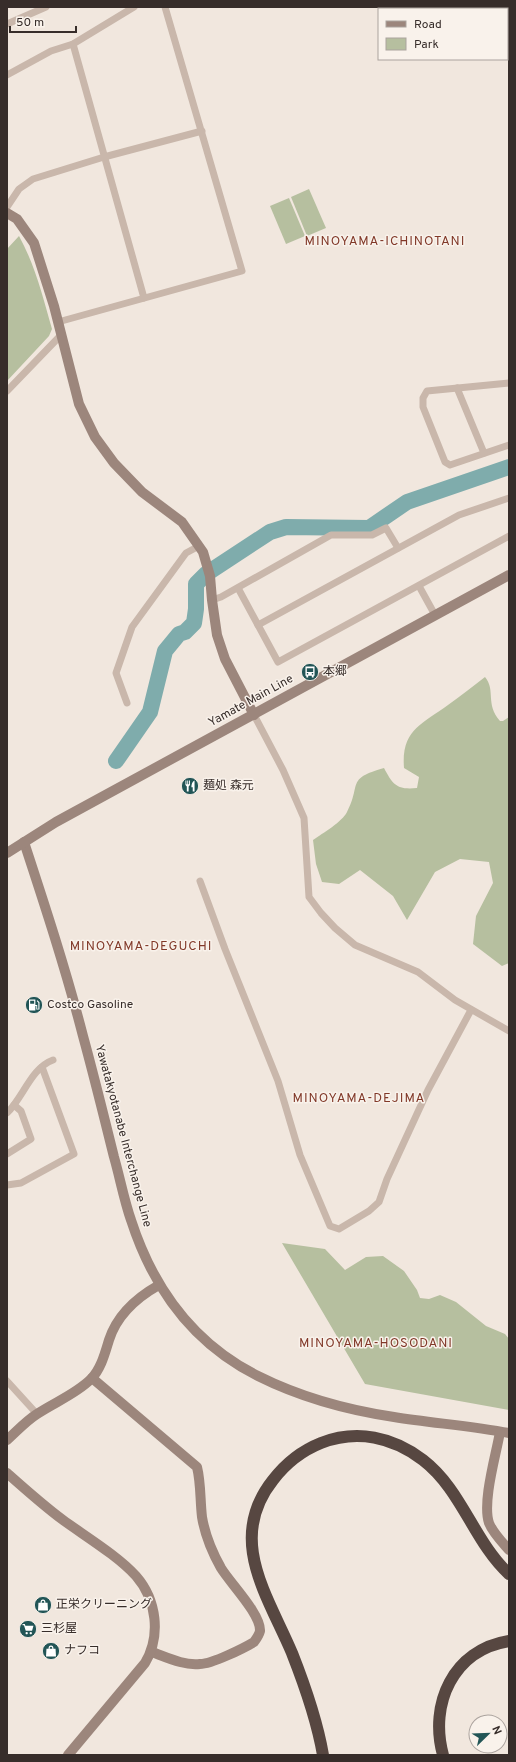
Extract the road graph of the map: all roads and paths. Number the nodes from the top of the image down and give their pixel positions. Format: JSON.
{"nodes":[{"id":1,"x":46,"y":7,"type":"edge"},
{"id":2,"x":134,"y":7,"type":"edge"},
{"id":3,"x":165,"y":7,"type":"edge"},
{"id":4,"x":7,"y":24,"type":"edge"},
{"id":5,"x":73,"y":44,"type":"junction"},
{"id":6,"x":7,"y":75,"type":"edge"},
{"id":7,"x":202,"y":131,"type":"junction"},
{"id":8,"x":104,"y":156,"type":"junction"},
{"id":9,"x":7,"y":207,"type":"edge"},
{"id":10,"x":7,"y":213,"type":"edge"},
{"id":11,"x":144,"y":298,"type":"junction"},
{"id":12,"x":58,"y":322,"type":"junction"},
{"id":13,"x":61,"y":335,"type":"junction"},
{"id":14,"x":509,"y":384,"type":"edge"},
{"id":15,"x":457,"y":388,"type":"junction"},
{"id":16,"x":7,"y":391,"type":"edge"},
{"id":17,"x":509,"y":445,"type":"edge"},
{"id":18,"x":484,"y":453,"type":"junction"},
{"id":19,"x":509,"y":498,"type":"edge"},
{"id":20,"x":509,"y":536,"type":"edge"},
{"id":21,"x":200,"y":546,"type":"junction"},
{"id":22,"x":398,"y":548,"type":"junction"},
{"id":23,"x":509,"y":575,"type":"edge"},
{"id":24,"x":419,"y":586,"type":"junction"},
{"id":25,"x":238,"y":588,"type":"junction"},
{"id":26,"x":212,"y":600,"type":"junction"},
{"id":27,"x":435,"y":615,"type":"junction"},
{"id":28,"x":258,"y":625,"type":"junction"},
{"id":29,"x":127,"y":703,"type":"dead end"},
{"id":30,"x":254,"y":715,"type":"junction"},
{"id":31,"x":24,"y":842,"type":"junction"},
{"id":32,"x":7,"y":853,"type":"edge"},
{"id":33,"x":200,"y":880,"type":"dead end"},
{"id":34,"x":471,"y":1010,"type":"junction"},
{"id":35,"x":509,"y":1031,"type":"edge"},
{"id":36,"x":52,"y":1060,"type":"dead end"},
{"id":37,"x":42,"y":1067,"type":"junction"},
{"id":38,"x":14,"y":1105,"type":"junction"},
{"id":39,"x":7,"y":1113,"type":"edge"},
{"id":40,"x":7,"y":1154,"type":"edge"},
{"id":41,"x":7,"y":1185,"type":"edge"},
{"id":42,"x":159,"y":1285,"type":"junction"},
{"id":43,"x":92,"y":1378,"type":"junction"},
{"id":44,"x":7,"y":1381,"type":"edge"},
{"id":45,"x":37,"y":1414,"type":"junction"},
{"id":46,"x":505,"y":1433,"type":"edge"},
{"id":47,"x":7,"y":1440,"type":"edge"},
{"id":48,"x":7,"y":1473,"type":"edge"},
{"id":49,"x":509,"y":1550,"type":"edge"},
{"id":50,"x":509,"y":1574,"type":"edge"},
{"id":51,"x":509,"y":1641,"type":"edge"},
{"id":52,"x":152,"y":1652,"type":"junction"},
{"id":53,"x":68,"y":1755,"type":"edge"},
{"id":54,"x":322,"y":1755,"type":"edge"},
{"id":55,"x":443,"y":1755,"type":"edge"}],
"edges":[{"from":1,"to":4,"type":"street"},
{"from":2,"to":5,"type":"street"},
{"from":3,"to":7,"type":"street"},
{"from":5,"to":6,"type":"street"},
{"from":5,"to":8,"type":"street"},
{"from":7,"to":8,"type":"street"},
{"from":7,"to":11,"type":"street"},
{"from":8,"to":9,"type":"street"},
{"from":8,"to":11,"type":"street"},
{"from":10,"to":12,"type":"street"},
{"from":11,"to":12,"type":"street"},
{"from":12,"to":13,"type":"street"},
{"from":13,"to":16,"type":"street"},
{"from":13,"to":21,"type":"street"},
{"from":14,"to":15,"type":"street"},
{"from":15,"to":18,"type":"street"},
{"from":15,"to":18,"type":"street"},
{"from":17,"to":18,"type":"street"},
{"from":19,"to":22,"type":"street"},
{"from":20,"to":24,"type":"street"},
{"from":21,"to":26,"type":"street"},
{"from":21,"to":29,"type":"street"},
{"from":22,"to":25,"type":"street"},
{"from":22,"to":28,"type":"street"},
{"from":23,"to":27,"type":"street","name":"Yamate Main Line"},
{"from":24,"to":27,"type":"street"},
{"from":24,"to":28,"type":"street"},
{"from":25,"to":26,"type":"street"},
{"from":25,"to":28,"type":"street"},
{"from":26,"to":30,"type":"street"},
{"from":27,"to":30,"type":"street","name":"Yamate Main Line"},
{"from":30,"to":31,"type":"street","name":"Yamate Main Line"},
{"from":30,"to":34,"type":"street"},
{"from":31,"to":32,"type":"street","name":"Yamate Main Line"},
{"from":31,"to":42,"type":"street","name":"Yawatakyotanabe Interchange Line"},
{"from":33,"to":34,"type":"street"},
{"from":34,"to":35,"type":"street"},
{"from":36,"to":37,"type":"street"},
{"from":37,"to":38,"type":"street"},
{"from":37,"to":41,"type":"street"},
{"from":38,"to":39,"type":"street"},
{"from":38,"to":40,"type":"street"},
{"from":42,"to":43,"type":"street"},
{"from":42,"to":46,"type":"street","name":"Yawatakyotanabe Interchange Line"},
{"from":43,"to":45,"type":"street"},
{"from":43,"to":52,"type":"street"},
{"from":44,"to":45,"type":"street"},
{"from":45,"to":47,"type":"street"},
{"from":46,"to":49,"type":"street"},
{"from":48,"to":52,"type":"street"},
{"from":50,"to":54,"type":"highway"},
{"from":51,"to":55,"type":"highway"},
{"from":52,"to":53,"type":"street"}]}
